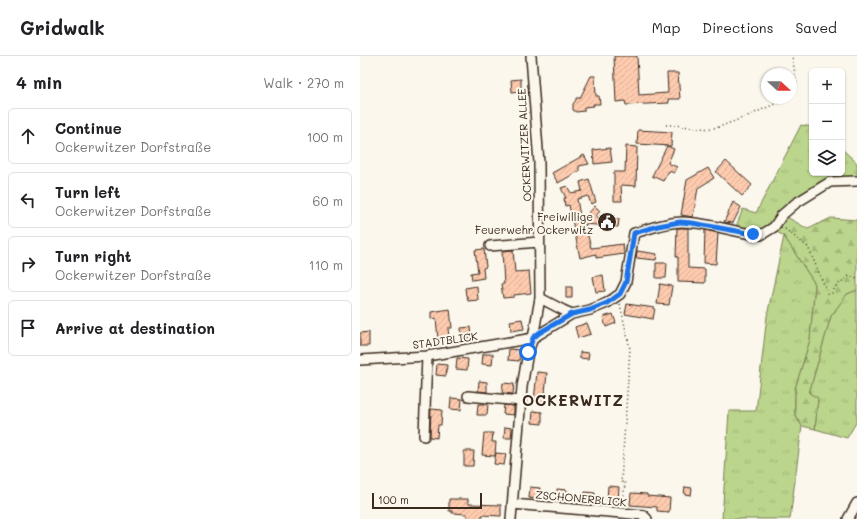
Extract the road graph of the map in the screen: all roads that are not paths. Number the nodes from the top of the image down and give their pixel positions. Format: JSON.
{"nodes":[{"id":1,"x":531,"y":56,"type":"edge"},
{"id":2,"x":857,"y":181,"type":"edge"},
{"id":3,"x":539,"y":242,"type":"junction"},
{"id":4,"x":490,"y":246,"type":"dead end"},
{"id":5,"x":540,"y":298,"type":"junction"},
{"id":6,"x":572,"y":314,"type":"junction"},
{"id":7,"x":533,"y":338,"type":"junction"},
{"id":8,"x":427,"y":356,"type":"junction"},
{"id":9,"x":360,"y":360,"type":"edge"},
{"id":10,"x":468,"y":396,"type":"dead end"},
{"id":11,"x":520,"y":401,"type":"junction"},
{"id":12,"x":424,"y":436,"type":"dead end"},
{"id":13,"x":857,"y":503,"type":"edge"},
{"id":14,"x":512,"y":504,"type":"junction"},
{"id":15,"x":510,"y":519,"type":"edge"},
{"id":16,"x":647,"y":519,"type":"edge"},
{"id":17,"x":848,"y":519,"type":"edge"}],
"edges":[{"from":1,"to":3,"type":"street","name":"OCKERWITZER ALLEE"},
{"from":2,"to":6,"type":"street"},
{"from":3,"to":4,"type":"street"},
{"from":3,"to":5,"type":"street","name":"OCKERWITZER ALLEE"},
{"from":5,"to":6,"type":"street"},
{"from":5,"to":7,"type":"street","name":"OCKERWITZER ALLEE"},
{"from":6,"to":7,"type":"street"},
{"from":7,"to":8,"type":"street","name":"STADTBLICK"},
{"from":7,"to":11,"type":"street","name":"OCKERWITZER ALLEE"},
{"from":8,"to":9,"type":"street","name":"STADTBLICK"},
{"from":8,"to":12,"type":"street"},
{"from":10,"to":11,"type":"street"},
{"from":11,"to":14,"type":"street","name":"OCKERWITZER ALLEE"},
{"from":13,"to":17,"type":"street"},
{"from":14,"to":15,"type":"street","name":"OCKERWITZER ALLEE"},
{"from":14,"to":16,"type":"street","name":"ZSCHONERBLICK"}]}
